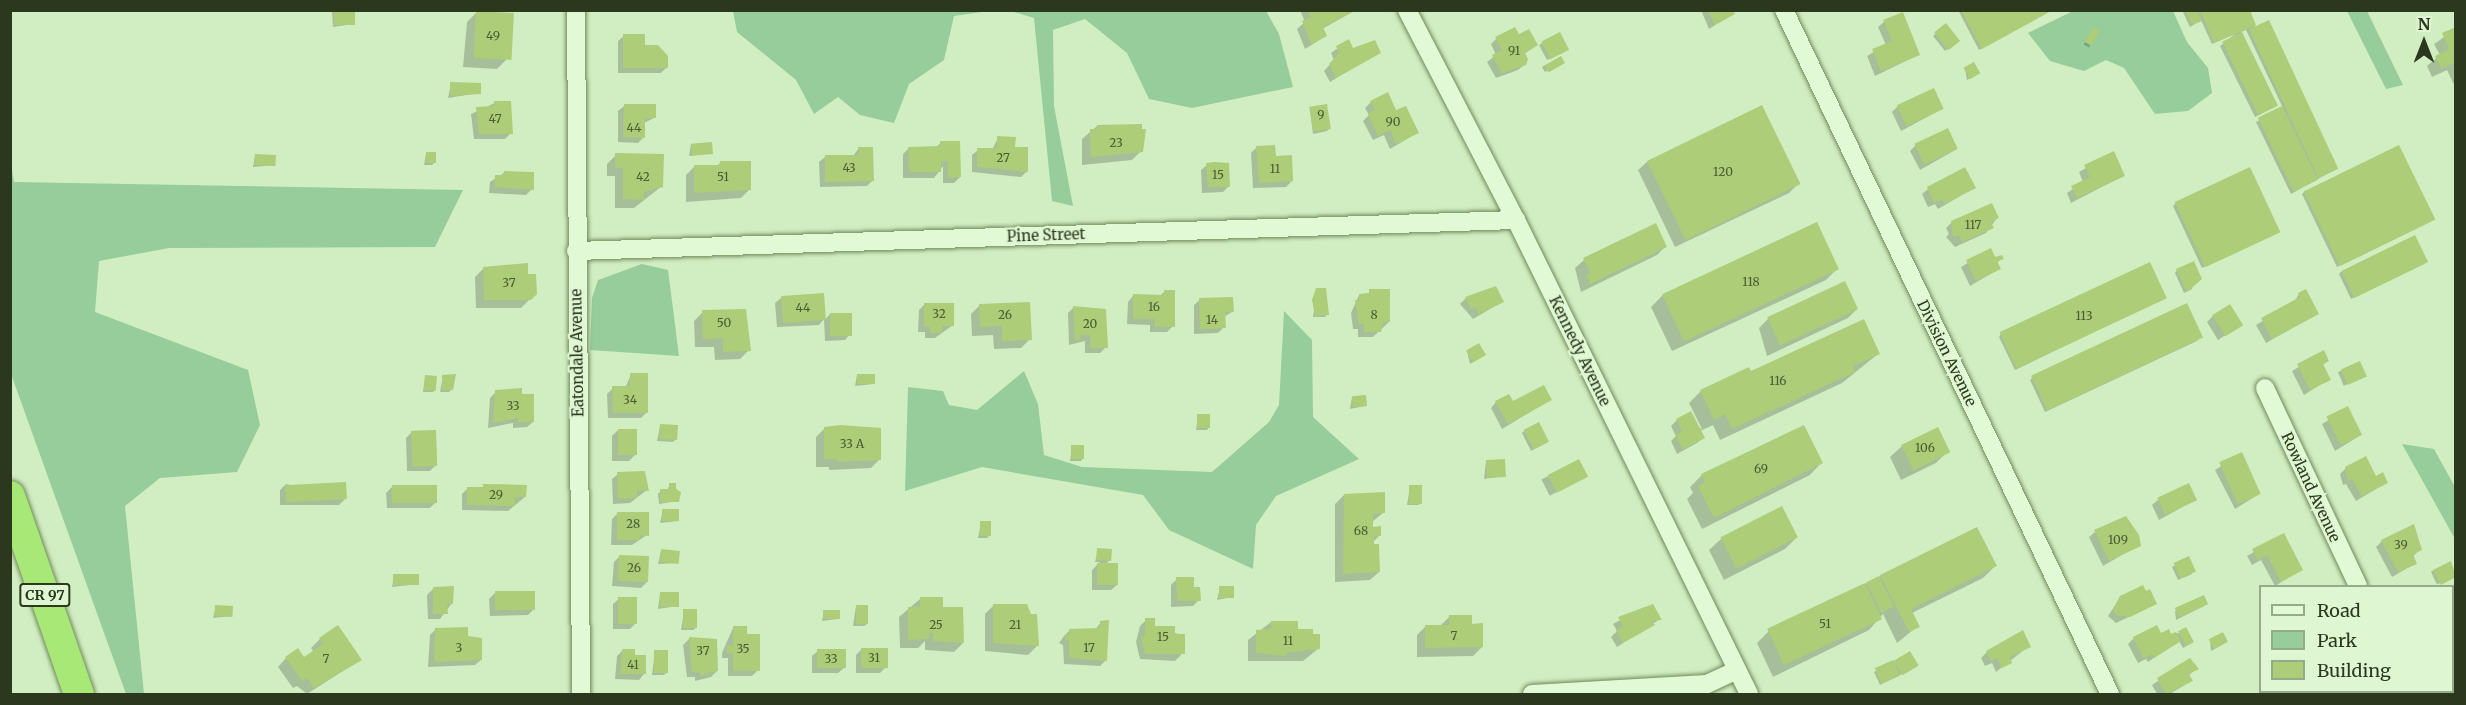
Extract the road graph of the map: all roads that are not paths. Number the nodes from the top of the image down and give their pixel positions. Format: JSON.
{"nodes":[{"id":1,"x":576,"y":10,"type":"edge"},
{"id":2,"x":1407,"y":10,"type":"edge"},
{"id":3,"x":1784,"y":10,"type":"edge"},
{"id":4,"x":1516,"y":220,"type":"junction"},
{"id":5,"x":576,"y":251,"type":"junction"},
{"id":6,"x":2265,"y":388,"type":"dead end"},
{"id":7,"x":10,"y":496,"type":"edge"},
{"id":8,"x":2358,"y":585,"type":"edge"},
{"id":9,"x":1737,"y":670,"type":"junction"},
{"id":10,"x":79,"y":694,"type":"edge"},
{"id":11,"x":581,"y":694,"type":"edge"},
{"id":12,"x":1532,"y":694,"type":"edge"},
{"id":13,"x":1749,"y":694,"type":"edge"},
{"id":14,"x":2110,"y":694,"type":"edge"}],
"edges":[{"from":1,"to":5,"type":"street","name":"Eatondale Avenue"},
{"from":2,"to":4,"type":"street","name":"Kennedy Avenue"},
{"from":3,"to":14,"type":"street","name":"Division Avenue"},
{"from":4,"to":5,"type":"street","name":"Pine Street"},
{"from":4,"to":9,"type":"street","name":"Kennedy Avenue"},
{"from":5,"to":11,"type":"street","name":"Eatondale Avenue"},
{"from":6,"to":8,"type":"street","name":"Rowland Avenue"},
{"from":7,"to":10,"type":"highway","number":"CR 97"},
{"from":9,"to":12,"type":"street"},
{"from":9,"to":13,"type":"street","name":"Kennedy Avenue"}]}
